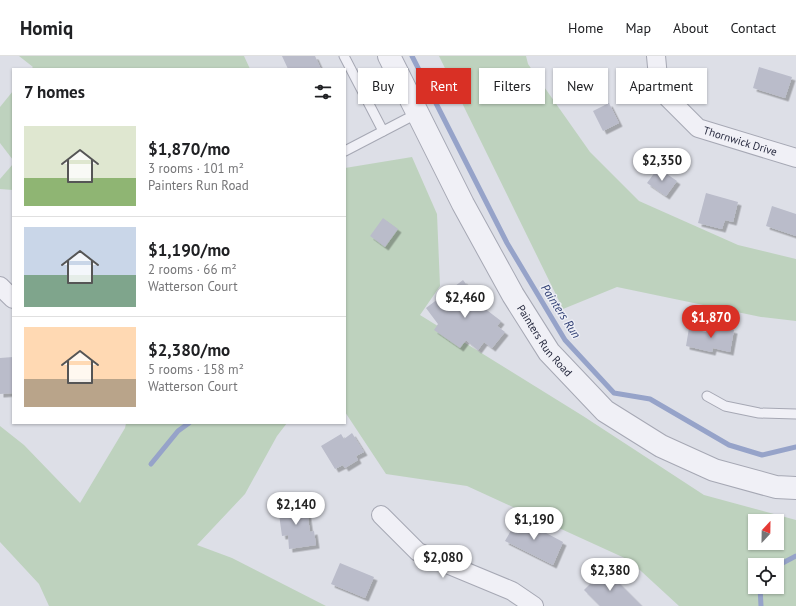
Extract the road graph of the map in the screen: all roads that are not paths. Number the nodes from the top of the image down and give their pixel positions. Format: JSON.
{"nodes":[{"id":1,"x":344,"y":56,"type":"edge"},
{"id":2,"x":389,"y":56,"type":"edge"},
{"id":3,"x":656,"y":56,"type":"edge"},
{"id":4,"x":418,"y":113,"type":"junction"},
{"id":5,"x":383,"y":131,"type":"junction"},
{"id":6,"x":346,"y":150,"type":"edge"},
{"id":7,"x":796,"y":158,"type":"edge"},
{"id":8,"x":0,"y":286,"type":"edge"},
{"id":9,"x":12,"y":298,"type":"edge"},
{"id":10,"x":707,"y":396,"type":"dead end"},
{"id":11,"x":796,"y":414,"type":"edge"},
{"id":12,"x":796,"y":488,"type":"edge"},
{"id":13,"x":381,"y":515,"type":"dead end"},
{"id":14,"x":534,"y":606,"type":"edge"}],
"edges":[{"from":1,"to":5,"type":"lane"},
{"from":2,"to":4,"type":"street","name":"Painters Run Road"},
{"from":3,"to":7,"type":"street","name":"Thornwick Drive"},
{"from":4,"to":5,"type":"lane"},
{"from":4,"to":12,"type":"street","name":"Painters Run Road"},
{"from":5,"to":6,"type":"lane"},
{"from":8,"to":9,"type":"street"},
{"from":10,"to":11,"type":"lane"},
{"from":13,"to":14,"type":"street"}]}
